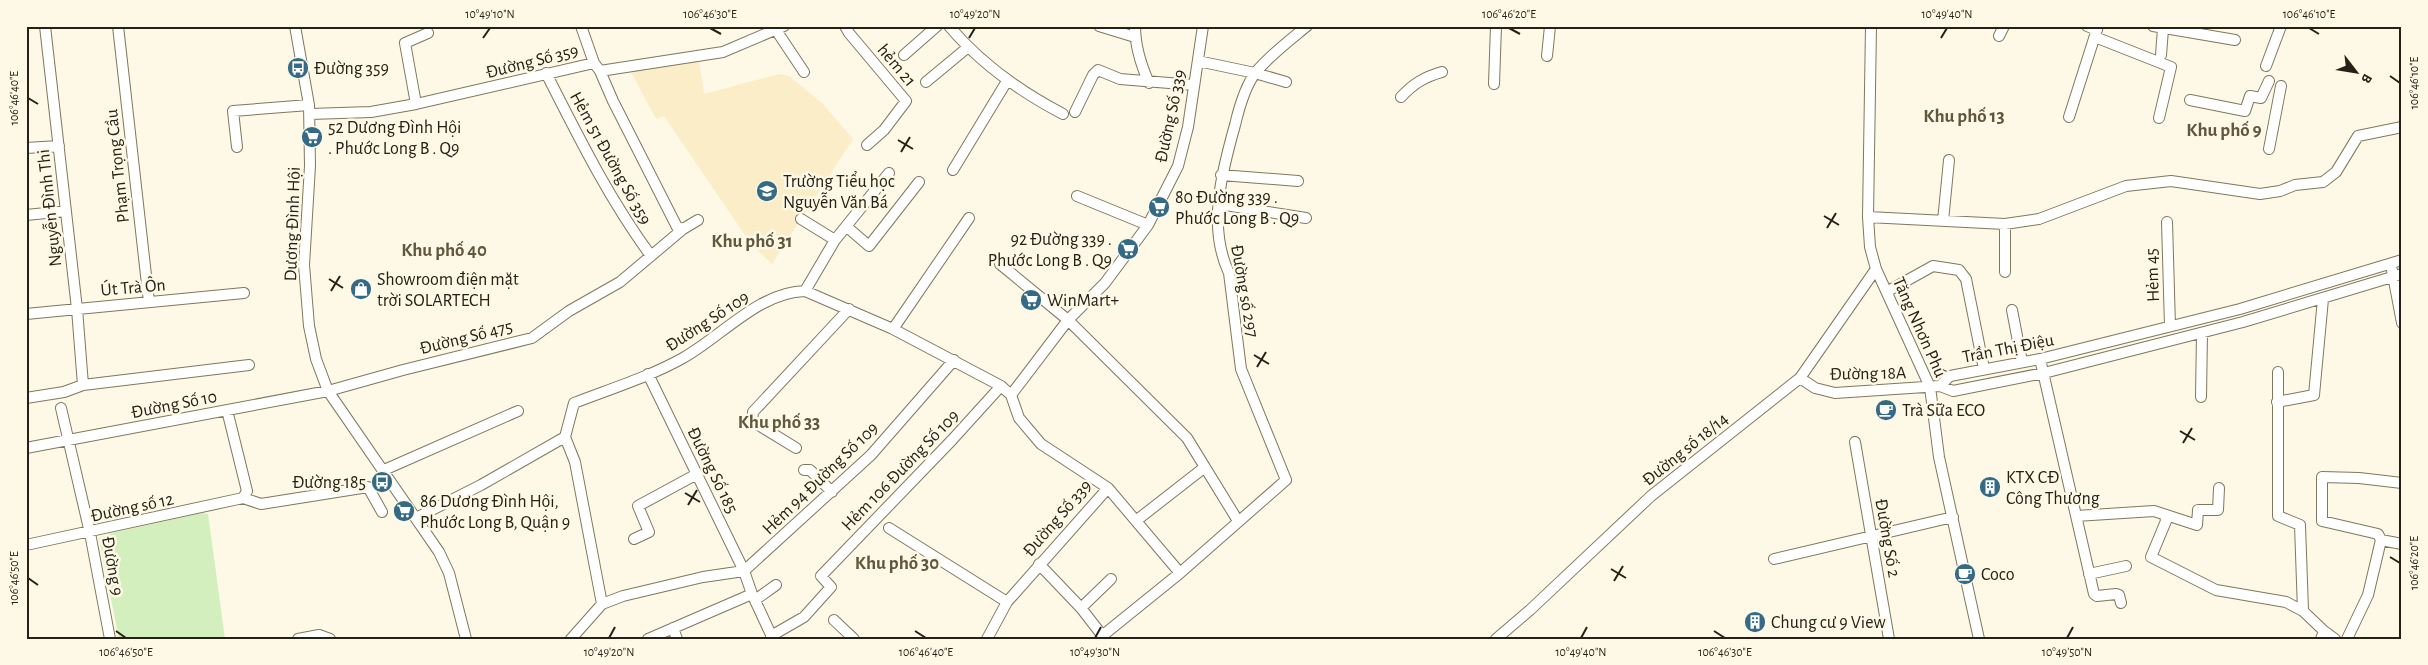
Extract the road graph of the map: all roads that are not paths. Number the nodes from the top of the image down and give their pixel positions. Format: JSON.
{"nodes":[{"id":1,"x":46,"y":26,"type":"edge"},
{"id":2,"x":118,"y":26,"type":"edge"},
{"id":3,"x":295,"y":26,"type":"edge"},
{"id":4,"x":581,"y":26,"type":"edge"},
{"id":5,"x":845,"y":26,"type":"edge"},
{"id":6,"x":937,"y":26,"type":"edge"},
{"id":7,"x":949,"y":26,"type":"edge"},
{"id":8,"x":1099,"y":26,"type":"edge"},
{"id":9,"x":1203,"y":26,"type":"edge"},
{"id":10,"x":1307,"y":26,"type":"edge"},
{"id":11,"x":1496,"y":26,"type":"edge"},
{"id":12,"x":1550,"y":26,"type":"edge"},
{"id":13,"x":1871,"y":26,"type":"edge"},
{"id":14,"x":2281,"y":26,"type":"edge"},
{"id":15,"x":780,"y":28,"type":"edge"},
{"id":16,"x":2158,"y":28,"type":"edge"},
{"id":17,"x":2095,"y":30,"type":"edge"},
{"id":18,"x":1135,"y":32,"type":"edge"},
{"id":19,"x":428,"y":33,"type":"dead end"},
{"id":20,"x":2235,"y":40,"type":"dead end"},
{"id":21,"x":967,"y":48,"type":"junction"},
{"id":22,"x":2161,"y":54,"type":"dead end"},
{"id":23,"x":904,"y":55,"type":"dead end"},
{"id":24,"x":1547,"y":56,"type":"dead end"},
{"id":25,"x":1198,"y":61,"type":"junction"},
{"id":26,"x":2266,"y":66,"type":"dead end"},
{"id":27,"x":597,"y":67,"type":"junction"},
{"id":28,"x":804,"y":72,"type":"dead end"},
{"id":29,"x":1442,"y":72,"type":"dead end"},
{"id":30,"x":546,"y":73,"type":"junction"},
{"id":31,"x":1255,"y":73,"type":"junction"},
{"id":32,"x":1007,"y":81,"type":"junction"},
{"id":33,"x":2268,"y":81,"type":"dead end"},
{"id":34,"x":926,"y":82,"type":"dead end"},
{"id":35,"x":1149,"y":82,"type":"junction"},
{"id":36,"x":1286,"y":82,"type":"dead end"},
{"id":37,"x":1194,"y":84,"type":"junction"},
{"id":38,"x":1494,"y":84,"type":"dead end"},
{"id":39,"x":2281,"y":86,"type":"dead end"},
{"id":40,"x":1400,"y":97,"type":"dead end"},
{"id":41,"x":2190,"y":100,"type":"dead end"},
{"id":42,"x":416,"y":104,"type":"junction"},
{"id":43,"x":309,"y":110,"type":"junction"},
{"id":44,"x":1075,"y":112,"type":"dead end"},
{"id":45,"x":1063,"y":114,"type":"dead end"},
{"id":46,"x":2069,"y":117,"type":"dead end"},
{"id":47,"x":2159,"y":118,"type":"dead end"},
{"id":48,"x":2402,"y":127,"type":"edge"},
{"id":49,"x":867,"y":145,"type":"dead end"},
{"id":50,"x":59,"y":146,"type":"junction"},
{"id":51,"x":237,"y":147,"type":"dead end"},
{"id":52,"x":26,"y":148,"type":"edge"},
{"id":53,"x":2269,"y":149,"type":"dead end"},
{"id":54,"x":1949,"y":160,"type":"dead end"},
{"id":55,"x":953,"y":170,"type":"dead end"},
{"id":56,"x":889,"y":173,"type":"dead end"},
{"id":57,"x":1221,"y":175,"type":"junction"},
{"id":58,"x":1298,"y":181,"type":"dead end"},
{"id":59,"x":918,"y":182,"type":"dead end"},
{"id":60,"x":1077,"y":196,"type":"dead end"},
{"id":61,"x":1219,"y":204,"type":"junction"},
{"id":62,"x":66,"y":211,"type":"junction"},
{"id":63,"x":26,"y":216,"type":"edge"},
{"id":64,"x":1868,"y":217,"type":"junction"},
{"id":65,"x":969,"y":218,"type":"dead end"},
{"id":66,"x":1306,"y":218,"type":"dead end"},
{"id":67,"x":698,"y":220,"type":"dead end"},
{"id":68,"x":802,"y":220,"type":"dead end"},
{"id":69,"x":1943,"y":221,"type":"junction"},
{"id":70,"x":2167,"y":222,"type":"dead end"},
{"id":71,"x":2005,"y":224,"type":"junction"},
{"id":72,"x":1148,"y":225,"type":"junction"},
{"id":73,"x":847,"y":226,"type":"junction"},
{"id":74,"x":683,"y":229,"type":"junction"},
{"id":75,"x":835,"y":240,"type":"junction"},
{"id":76,"x":651,"y":256,"type":"junction"},
{"id":77,"x":2402,"y":260,"type":"edge"},
{"id":78,"x":2390,"y":263,"type":"junction"},
{"id":79,"x":1000,"y":264,"type":"dead end"},
{"id":80,"x":1876,"y":269,"type":"junction"},
{"id":81,"x":2005,"y":272,"type":"dead end"},
{"id":82,"x":2398,"y":275,"type":"edge"},
{"id":83,"x":805,"y":291,"type":"junction"},
{"id":84,"x":1888,"y":291,"type":"junction"},
{"id":85,"x":244,"y":293,"type":"dead end"},
{"id":86,"x":2322,"y":299,"type":"junction"},
{"id":87,"x":149,"y":302,"type":"junction"},
{"id":88,"x":77,"y":309,"type":"junction"},
{"id":89,"x":849,"y":309,"type":"junction"},
{"id":90,"x":2240,"y":309,"type":"junction"},
{"id":91,"x":2012,"y":310,"type":"dead end"},
{"id":92,"x":26,"y":314,"type":"edge"},
{"id":93,"x":1068,"y":320,"type":"junction"},
{"id":94,"x":2243,"y":322,"type":"junction"},
{"id":95,"x":2402,"y":323,"type":"edge"},
{"id":96,"x":2170,"y":326,"type":"junction"},
{"id":97,"x":893,"y":329,"type":"junction"},
{"id":98,"x":2202,"y":333,"type":"junction"},
{"id":99,"x":2040,"y":359,"type":"junction"},
{"id":100,"x":954,"y":360,"type":"junction"},
{"id":101,"x":2022,"y":362,"type":"junction"},
{"id":102,"x":249,"y":365,"type":"dead end"},
{"id":103,"x":1984,"y":370,"type":"junction"},
{"id":104,"x":2278,"y":372,"type":"dead end"},
{"id":105,"x":2044,"y":373,"type":"junction"},
{"id":106,"x":648,"y":374,"type":"junction"},
{"id":107,"x":1800,"y":378,"type":"junction"},
{"id":108,"x":83,"y":386,"type":"junction"},
{"id":109,"x":1001,"y":386,"type":"junction"},
{"id":110,"x":1935,"y":387,"type":"junction"},
{"id":111,"x":328,"y":391,"type":"junction"},
{"id":112,"x":1011,"y":396,"type":"junction"},
{"id":113,"x":2201,"y":397,"type":"dead end"},
{"id":114,"x":26,"y":398,"type":"edge"},
{"id":115,"x":2277,"y":402,"type":"junction"},
{"id":116,"x":61,"y":408,"type":"dead end"},
{"id":117,"x":228,"y":410,"type":"junction"},
{"id":118,"x":518,"y":411,"type":"dead end"},
{"id":119,"x":565,"y":437,"type":"junction"},
{"id":120,"x":69,"y":440,"type":"junction"},
{"id":121,"x":1855,"y":442,"type":"dead end"},
{"id":122,"x":26,"y":448,"type":"edge"},
{"id":123,"x":796,"y":448,"type":"dead end"},
{"id":124,"x":1205,"y":467,"type":"junction"},
{"id":125,"x":384,"y":470,"type":"junction"},
{"id":126,"x":804,"y":470,"type":"dead end"},
{"id":127,"x":697,"y":474,"type":"junction"},
{"id":128,"x":2402,"y":483,"type":"edge"},
{"id":129,"x":1108,"y":488,"type":"junction"},
{"id":130,"x":2219,"y":488,"type":"dead end"},
{"id":131,"x":832,"y":492,"type":"junction"},
{"id":132,"x":243,"y":498,"type":"junction"},
{"id":133,"x":382,"y":512,"type":"dead end"},
{"id":134,"x":2165,"y":515,"type":"junction"},
{"id":135,"x":2076,"y":516,"type":"junction"},
{"id":136,"x":1953,"y":517,"type":"junction"},
{"id":137,"x":416,"y":518,"type":"junction"},
{"id":138,"x":1137,"y":520,"type":"junction"},
{"id":139,"x":1238,"y":521,"type":"junction"},
{"id":140,"x":889,"y":528,"type":"dead end"},
{"id":141,"x":90,"y":533,"type":"junction"},
{"id":142,"x":1871,"y":536,"type":"junction"},
{"id":143,"x":634,"y":539,"type":"dead end"},
{"id":144,"x":2381,"y":540,"type":"junction"},
{"id":145,"x":2402,"y":544,"type":"edge"},
{"id":146,"x":26,"y":545,"type":"edge"},
{"id":147,"x":1774,"y":559,"type":"dead end"},
{"id":148,"x":1039,"y":564,"type":"junction"},
{"id":149,"x":2126,"y":566,"type":"dead end"},
{"id":150,"x":744,"y":571,"type":"junction"},
{"id":151,"x":1180,"y":573,"type":"junction"},
{"id":152,"x":2089,"y":574,"type":"junction"},
{"id":153,"x":1111,"y":579,"type":"dead end"},
{"id":154,"x":776,"y":585,"type":"dead end"},
{"id":155,"x":753,"y":597,"type":"junction"},
{"id":156,"x":1007,"y":602,"type":"junction"},
{"id":157,"x":2121,"y":603,"type":"dead end"},
{"id":158,"x":602,"y":604,"type":"junction"},
{"id":159,"x":1081,"y":608,"type":"junction"},
{"id":160,"x":2303,"y":611,"type":"junction"},
{"id":161,"x":834,"y":620,"type":"dead end"},
{"id":162,"x":673,"y":628,"type":"junction"},
{"id":163,"x":2323,"y":635,"type":"edge"},
{"id":164,"x":772,"y":637,"type":"edge"},
{"id":165,"x":1103,"y":637,"type":"edge"},
{"id":166,"x":110,"y":639,"type":"edge"},
{"id":167,"x":298,"y":639,"type":"edge"},
{"id":168,"x":330,"y":639,"type":"edge"},
{"id":169,"x":466,"y":639,"type":"edge"},
{"id":170,"x":571,"y":639,"type":"edge"},
{"id":171,"x":648,"y":639,"type":"edge"},
{"id":172,"x":677,"y":639,"type":"edge"},
{"id":173,"x":854,"y":639,"type":"edge"},
{"id":174,"x":987,"y":639,"type":"edge"},
{"id":175,"x":1496,"y":639,"type":"edge"},
{"id":176,"x":1889,"y":639,"type":"edge"},
{"id":177,"x":1979,"y":639,"type":"edge"},
{"id":178,"x":2335,"y":639,"type":"edge"},
{"id":179,"x":2347,"y":639,"type":"edge"}],
"edges":[{"from":1,"to":50,"type":"street","name":"Nguyễn Đình Thi"},
{"from":2,"to":87,"type":"street","name":"Phạm Trọng Cầu"},
{"from":3,"to":43,"type":"street","name":"Dương Đình Hội"},
{"from":4,"to":27,"type":"street"},
{"from":5,"to":49,"type":"street","name":"hẻm 21"},
{"from":6,"to":23,"type":"street"},
{"from":7,"to":21,"type":"street"},
{"from":8,"to":18,"type":"street"},
{"from":9,"to":25,"type":"street","name":"Đường Số 339"},
{"from":10,"to":31,"type":"street"},
{"from":11,"to":38,"type":"street"},
{"from":12,"to":24,"type":"street"},
{"from":13,"to":64,"type":"street","name":"Tăng Nhơn Phú"},
{"from":14,"to":26,"type":"street"},
{"from":15,"to":27,"type":"street","name":"Đường Số 359"},
{"from":15,"to":28,"type":"street"},
{"from":16,"to":20,"type":"street"},
{"from":16,"to":22,"type":"street"},
{"from":17,"to":46,"type":"street"},
{"from":17,"to":47,"type":"street"},
{"from":18,"to":35,"type":"street"},
{"from":19,"to":42,"type":"street"},
{"from":21,"to":32,"type":"street"},
{"from":21,"to":34,"type":"street"},
{"from":25,"to":31,"type":"street"},
{"from":25,"to":37,"type":"street","name":"Đường Số 339"},
{"from":27,"to":30,"type":"street","name":"Đường Số 359"},
{"from":27,"to":74,"type":"street"},
{"from":29,"to":40,"type":"street"},
{"from":30,"to":42,"type":"street","name":"Đường Số 359"},
{"from":30,"to":76,"type":"street","name":"Hẻm 51 Đường Số 359"},
{"from":31,"to":36,"type":"street"},
{"from":31,"to":57,"type":"street","name":"Đường số 297"},
{"from":32,"to":45,"type":"street"},
{"from":32,"to":55,"type":"street"},
{"from":33,"to":41,"type":"street"},
{"from":35,"to":37,"type":"street"},
{"from":35,"to":44,"type":"street"},
{"from":37,"to":72,"type":"street","name":"Đường Số 339"},
{"from":39,"to":53,"type":"street"},
{"from":42,"to":43,"type":"street","name":"Đường Số 359"},
{"from":43,"to":51,"type":"street","name":"Đường Số 359"},
{"from":43,"to":111,"type":"street","name":"Dương Đình Hội"},
{"from":48,"to":71,"type":"street"},
{"from":50,"to":52,"type":"street"},
{"from":50,"to":62,"type":"street","name":"Nguyễn Đình Thi"},
{"from":54,"to":69,"type":"street"},
{"from":56,"to":73,"type":"street"},
{"from":57,"to":58,"type":"street"},
{"from":57,"to":61,"type":"street","name":"Đường số 297"},
{"from":59,"to":73,"type":"street"},
{"from":60,"to":72,"type":"street"},
{"from":61,"to":66,"type":"street"},
{"from":61,"to":139,"type":"street","name":"Đường số 297"},
{"from":62,"to":63,"type":"street"},
{"from":62,"to":88,"type":"street","name":"Nguyễn Đình Thi"},
{"from":64,"to":69,"type":"street"},
{"from":64,"to":80,"type":"street","name":"Tăng Nhơn Phú"},
{"from":65,"to":97,"type":"street"},
{"from":67,"to":74,"type":"street","name":"Đường Số 475"},
{"from":68,"to":75,"type":"street"},
{"from":69,"to":71,"type":"street"},
{"from":70,"to":96,"type":"street","name":"Hẻm 45"},
{"from":71,"to":81,"type":"street"},
{"from":72,"to":93,"type":"street","name":"Đường Số 339"},
{"from":73,"to":75,"type":"street"},
{"from":74,"to":76,"type":"street","name":"Đường Số 475"},
{"from":75,"to":83,"type":"street"},
{"from":76,"to":111,"type":"street","name":"Đường Số 475"},
{"from":77,"to":78,"type":"street","name":"Trần Thị Điệu"},
{"from":78,"to":82,"type":"street"},
{"from":78,"to":90,"type":"street","name":"Trần Thị Điệu"},
{"from":79,"to":93,"type":"street"},
{"from":80,"to":84,"type":"street","name":"Tăng Nhơn Phú"},
{"from":80,"to":107,"type":"street","name":"Đường số 18/14"},
{"from":82,"to":86,"type":"street","name":"Trần Thị Điệu"},
{"from":82,"to":95,"type":"street"},
{"from":83,"to":89,"type":"street","name":"Đường Số 109"},
{"from":83,"to":106,"type":"street","name":"Đường Số 109"},
{"from":84,"to":103,"type":"street"},
{"from":84,"to":110,"type":"street","name":"Tăng Nhơn Phú"},
{"from":85,"to":87,"type":"street","name":"Út Trà Ôn"},
{"from":86,"to":94,"type":"street","name":"Trần Thị Điệu"},
{"from":86,"to":115,"type":"street"},
{"from":87,"to":88,"type":"street","name":"Út Trà Ôn"},
{"from":88,"to":92,"type":"street","name":"Út Trà Ôn"},
{"from":88,"to":108,"type":"street","name":"Nguyễn Đình Thi"},
{"from":89,"to":97,"type":"street","name":"Đường Số 109"},
{"from":89,"to":123,"type":"street"},
{"from":90,"to":94,"type":"street"},
{"from":90,"to":96,"type":"street","name":"Trần Thị Điệu"},
{"from":91,"to":101,"type":"street"},
{"from":93,"to":112,"type":"street","name":"Đường Số 339"},
{"from":93,"to":124,"type":"street"},
{"from":94,"to":98,"type":"street","name":"Trần Thị Điệu"},
{"from":96,"to":99,"type":"street","name":"Trần Thị Điệu"},
{"from":97,"to":100,"type":"street","name":"Đường Số 109"},
{"from":98,"to":105,"type":"street","name":"Trần Thị Điệu"},
{"from":98,"to":113,"type":"street"},
{"from":99,"to":101,"type":"street","name":"Trần Thị Điệu"},
{"from":99,"to":105,"type":"street"},
{"from":100,"to":109,"type":"street","name":"Đường Số 109"},
{"from":100,"to":131,"type":"street","name":"Hẻm 94 Đường Số 109"},
{"from":101,"to":103,"type":"street","name":"Trần Thị Điệu"},
{"from":102,"to":108,"type":"street"},
{"from":103,"to":110,"type":"street","name":"Trần Thị Điệu"},
{"from":104,"to":115,"type":"street"},
{"from":105,"to":110,"type":"street","name":"Trần Thị Điệu"},
{"from":105,"to":135,"type":"street"},
{"from":106,"to":119,"type":"street","name":"Đường Số 109"},
{"from":106,"to":127,"type":"street","name":"Đường Số 185"},
{"from":107,"to":110,"type":"street","name":"Đường 18A"},
{"from":107,"to":175,"type":"street","name":"Đường số 18/14"},
{"from":108,"to":114,"type":"street"},
{"from":109,"to":112,"type":"street","name":"Đường Số 109"},
{"from":109,"to":164,"type":"street","name":"Hẻm 106 Đường Số 109"},
{"from":110,"to":136,"type":"street","name":"Tăng Nhơn Phú"},
{"from":111,"to":117,"type":"street","name":"Đường Số 10"},
{"from":111,"to":125,"type":"street","name":"Dương Đình Hội"},
{"from":112,"to":129,"type":"street","name":"Đường Số 339"},
{"from":115,"to":160,"type":"street"},
{"from":116,"to":120,"type":"street","name":"Đường 9"},
{"from":117,"to":120,"type":"street","name":"Đường Số 10"},
{"from":117,"to":132,"type":"street"},
{"from":118,"to":125,"type":"street"},
{"from":119,"to":137,"type":"street"},
{"from":119,"to":158,"type":"street"},
{"from":120,"to":122,"type":"street","name":"Đường Số 10"},
{"from":120,"to":141,"type":"street","name":"Đường 9"},
{"from":121,"to":142,"type":"street","name":"Đường Số 2"},
{"from":124,"to":138,"type":"street"},
{"from":124,"to":139,"type":"street"},
{"from":125,"to":137,"type":"street","name":"Dương Đình Hội"},
{"from":126,"to":131,"type":"street"},
{"from":127,"to":143,"type":"street"},
{"from":127,"to":150,"type":"street","name":"Đường Số 185"},
{"from":128,"to":144,"type":"street"},
{"from":129,"to":138,"type":"street"},
{"from":129,"to":148,"type":"street","name":"Đường Số 339"},
{"from":130,"to":134,"type":"street"},
{"from":131,"to":150,"type":"street","name":"Hẻm 94 Đường Số 109"},
{"from":132,"to":133,"type":"street"},
{"from":132,"to":141,"type":"street","name":"Đường số 12"},
{"from":134,"to":135,"type":"street"},
{"from":134,"to":160,"type":"street"},
{"from":135,"to":152,"type":"street"},
{"from":136,"to":142,"type":"street"},
{"from":136,"to":177,"type":"street","name":"Tăng Nhơn Phú"},
{"from":137,"to":169,"type":"street","name":"Dương Đình Hội"},
{"from":138,"to":151,"type":"street"},
{"from":139,"to":151,"type":"street","name":"Đường số 297"},
{"from":140,"to":156,"type":"street"},
{"from":141,"to":146,"type":"street","name":"Đường số 12"},
{"from":141,"to":166,"type":"street","name":"Đường 9"},
{"from":142,"to":147,"type":"street"},
{"from":142,"to":176,"type":"street","name":"Đường Số 2"},
{"from":144,"to":145,"type":"street"},
{"from":144,"to":179,"type":"street"},
{"from":148,"to":156,"type":"street","name":"Đường Số 339"},
{"from":148,"to":159,"type":"street"},
{"from":149,"to":152,"type":"street"},
{"from":150,"to":155,"type":"street","name":"Đường Số 185"},
{"from":150,"to":158,"type":"street"},
{"from":151,"to":165,"type":"street","name":"Đường số 297"},
{"from":152,"to":157,"type":"street"},
{"from":153,"to":159,"type":"street"},
{"from":154,"to":155,"type":"street"},
{"from":155,"to":162,"type":"street"},
{"from":155,"to":164,"type":"street","name":"Đường Số 185"},
{"from":156,"to":174,"type":"street","name":"Đường Số 339"},
{"from":158,"to":170,"type":"street"},
{"from":159,"to":165,"type":"street"},
{"from":160,"to":163,"type":"street"},
{"from":161,"to":173,"type":"street"},
{"from":162,"to":171,"type":"street"},
{"from":162,"to":172,"type":"street"},
{"from":163,"to":178,"type":"street"},
{"from":167,"to":168,"type":"street"}]}
